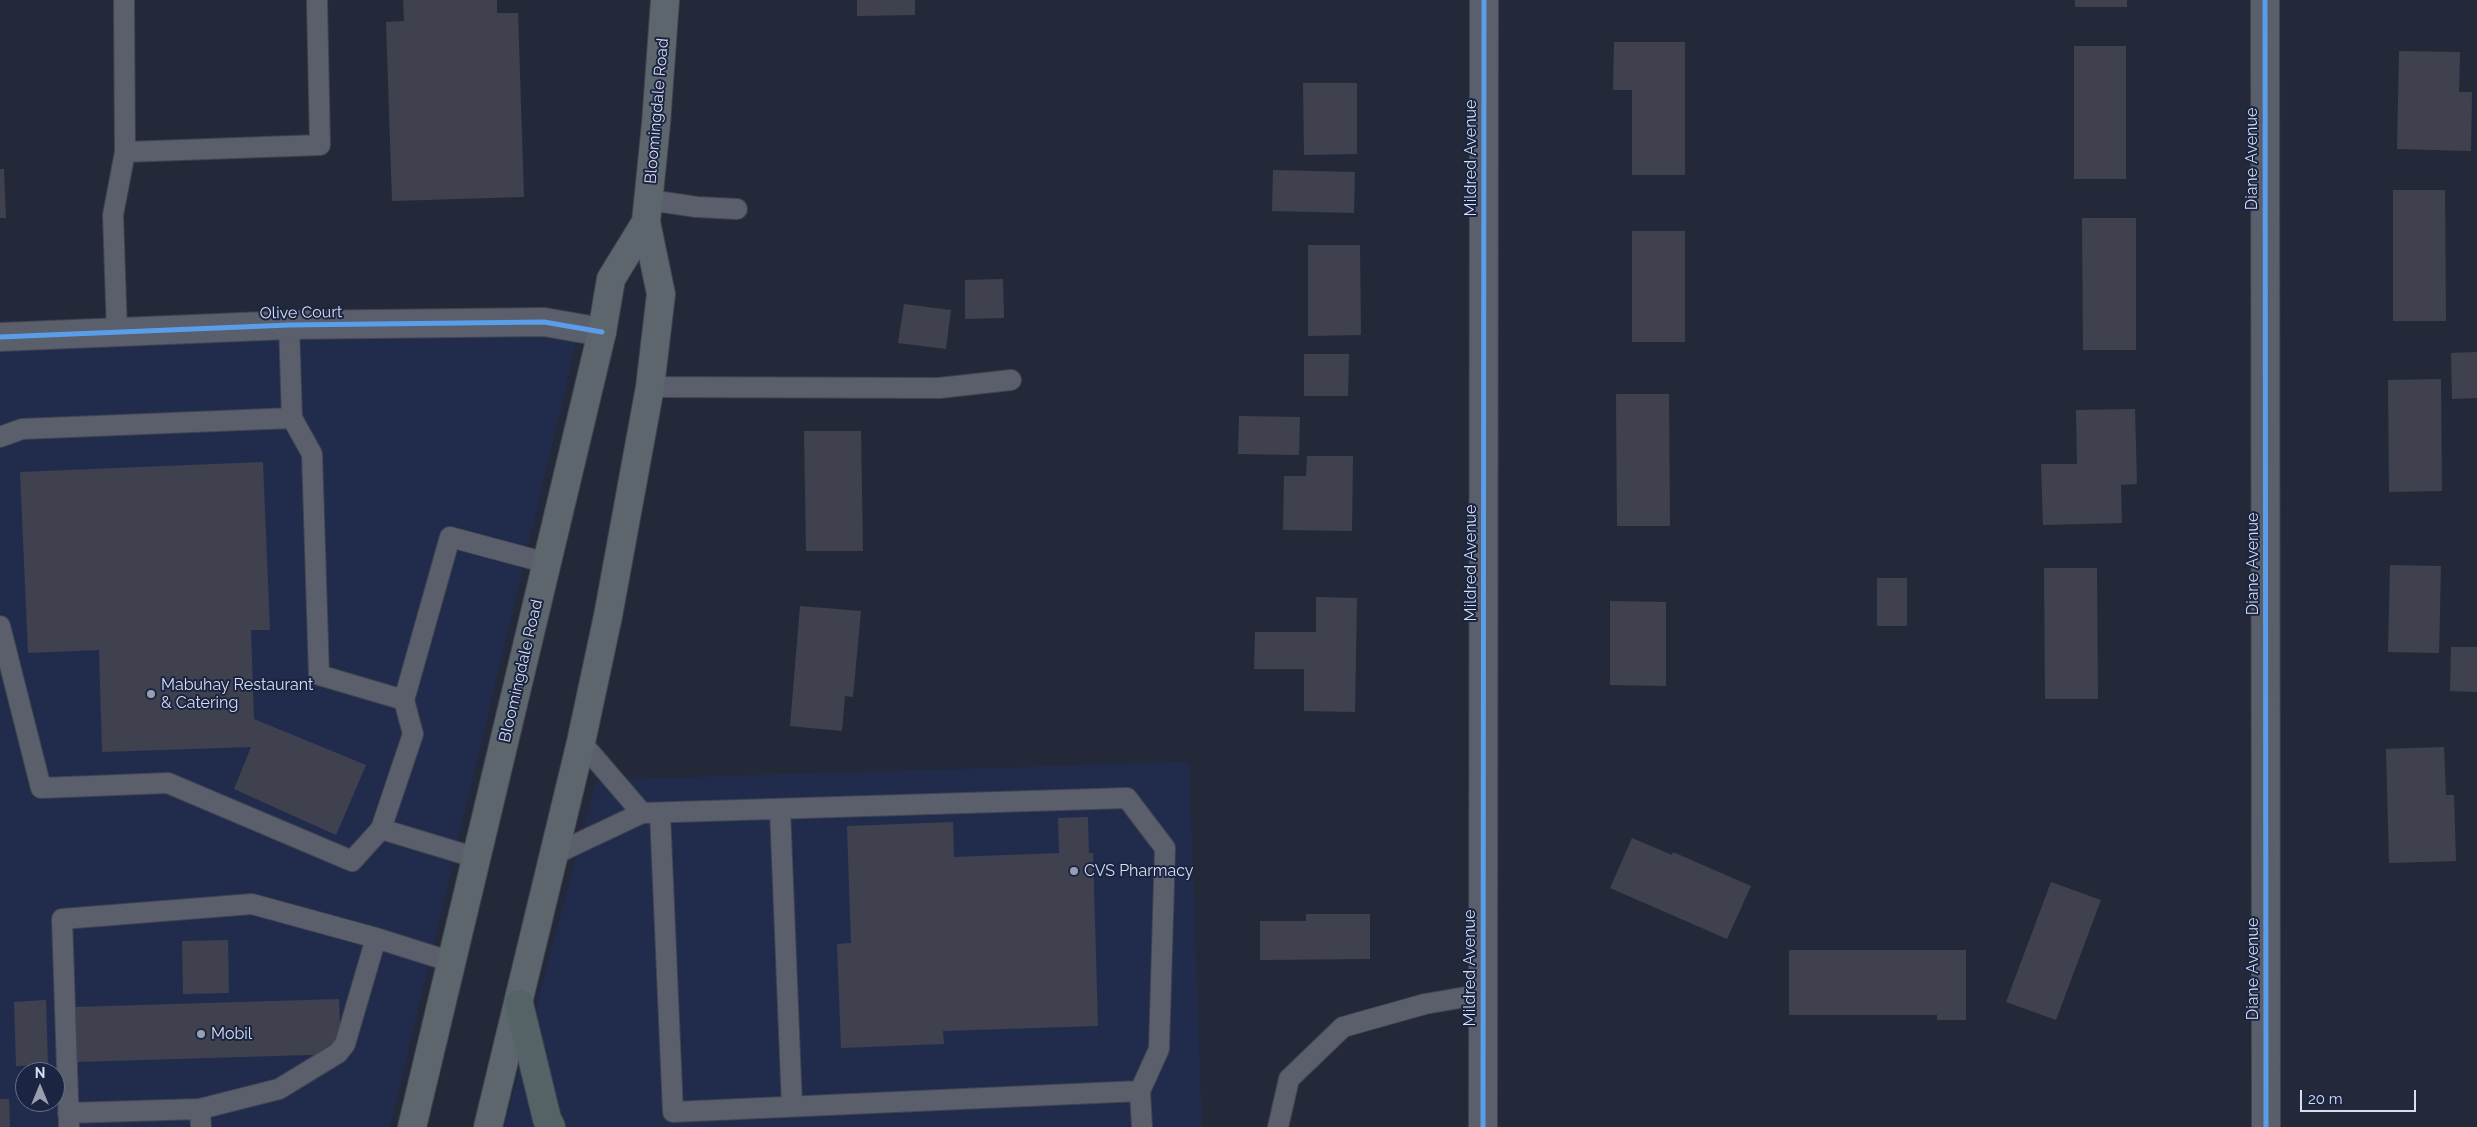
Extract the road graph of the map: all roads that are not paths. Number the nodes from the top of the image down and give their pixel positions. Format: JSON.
{"nodes":[{"id":1,"x":124,"y":0,"type":"edge"},
{"id":2,"x":317,"y":0,"type":"edge"},
{"id":3,"x":665,"y":0,"type":"edge"},
{"id":4,"x":1484,"y":0,"type":"edge"},
{"id":5,"x":2265,"y":0,"type":"edge"},
{"id":6,"x":125,"y":152,"type":"junction"},
{"id":7,"x":736,"y":209,"type":"dead end"},
{"id":8,"x":647,"y":211,"type":"junction"},
{"id":9,"x":289,"y":325,"type":"junction"},
{"id":10,"x":117,"y":332,"type":"junction"},
{"id":11,"x":602,"y":332,"type":"junction"},
{"id":12,"x":0,"y":337,"type":"edge"},
{"id":13,"x":1011,"y":380,"type":"dead end"},
{"id":14,"x":650,"y":387,"type":"junction"},
{"id":15,"x":292,"y":418,"type":"junction"},
{"id":16,"x":0,"y":437,"type":"edge"},
{"id":17,"x":547,"y":563,"type":"junction"},
{"id":18,"x":0,"y":626,"type":"edge"},
{"id":19,"x":404,"y":700,"type":"junction"},
{"id":20,"x":581,"y":742,"type":"junction"},
{"id":21,"x":780,"y":809,"type":"junction"},
{"id":22,"x":651,"y":813,"type":"junction"},
{"id":23,"x":381,"y":829,"type":"junction"},
{"id":24,"x":553,"y":855,"type":"junction"},
{"id":25,"x":477,"y":858,"type":"junction"},
{"id":26,"x":376,"y":938,"type":"junction"},
{"id":27,"x":452,"y":962,"type":"junction"},
{"id":28,"x":1483,"y":994,"type":"junction"},
{"id":29,"x":519,"y":1004,"type":"junction"},
{"id":30,"x":1140,"y":1091,"type":"junction"},
{"id":31,"x":792,"y":1106,"type":"junction"},
{"id":32,"x":200,"y":1118,"type":"edge"},
{"id":33,"x":69,"y":1120,"type":"edge"},
{"id":34,"x":412,"y":1127,"type":"edge"},
{"id":35,"x":488,"y":1127,"type":"edge"},
{"id":36,"x":551,"y":1127,"type":"edge"},
{"id":37,"x":1142,"y":1127,"type":"edge"},
{"id":38,"x":1278,"y":1127,"type":"edge"},
{"id":39,"x":1483,"y":1127,"type":"edge"},
{"id":40,"x":2266,"y":1127,"type":"edge"}],
"edges":[{"from":1,"to":6,"type":"lane"},
{"from":2,"to":6,"type":"lane"},
{"from":3,"to":8,"type":"main road","name":"Bloomingdale Road"},
{"from":4,"to":28,"type":"street","name":"Mildred Avenue"},
{"from":5,"to":40,"type":"street","name":"Diane Avenue"},
{"from":6,"to":10,"type":"lane"},
{"from":7,"to":8,"type":"lane"},
{"from":8,"to":11,"type":"main road","name":"Bloomingdale Road"},
{"from":8,"to":14,"type":"main road","name":"Bloomingdale Road"},
{"from":9,"to":10,"type":"street","name":"Olive Court"},
{"from":9,"to":11,"type":"street","name":"Olive Court"},
{"from":9,"to":15,"type":"lane"},
{"from":10,"to":12,"type":"street","name":"Olive Court"},
{"from":11,"to":17,"type":"main road","name":"Bloomingdale Road"},
{"from":13,"to":14,"type":"lane"},
{"from":14,"to":20,"type":"main road","name":"Bloomingdale Road"},
{"from":15,"to":16,"type":"lane"},
{"from":15,"to":19,"type":"lane"},
{"from":17,"to":19,"type":"lane"},
{"from":17,"to":25,"type":"main road","name":"Bloomingdale Road"},
{"from":18,"to":23,"type":"lane"},
{"from":19,"to":23,"type":"lane"},
{"from":20,"to":22,"type":"lane"},
{"from":20,"to":24,"type":"main road","name":"Bloomingdale Road"},
{"from":21,"to":22,"type":"lane"},
{"from":21,"to":30,"type":"lane"},
{"from":21,"to":31,"type":"lane"},
{"from":22,"to":24,"type":"lane"},
{"from":22,"to":31,"type":"lane"},
{"from":23,"to":25,"type":"lane"},
{"from":24,"to":29,"type":"main road","name":"Bloomingdale Road"},
{"from":25,"to":27,"type":"main road","name":"Bloomingdale Road"},
{"from":26,"to":27,"type":"lane"},
{"from":26,"to":32,"type":"lane"},
{"from":26,"to":33,"type":"lane"},
{"from":27,"to":34,"type":"main road","name":"Bloomingdale Road"},
{"from":28,"to":38,"type":"lane"},
{"from":28,"to":39,"type":"street","name":"Mildred Avenue"},
{"from":29,"to":35,"type":"main road","name":"Bloomingdale Road"},
{"from":29,"to":36,"type":"main road"},
{"from":30,"to":31,"type":"lane"},
{"from":30,"to":37,"type":"lane"},
{"from":32,"to":33,"type":"lane"}]}
